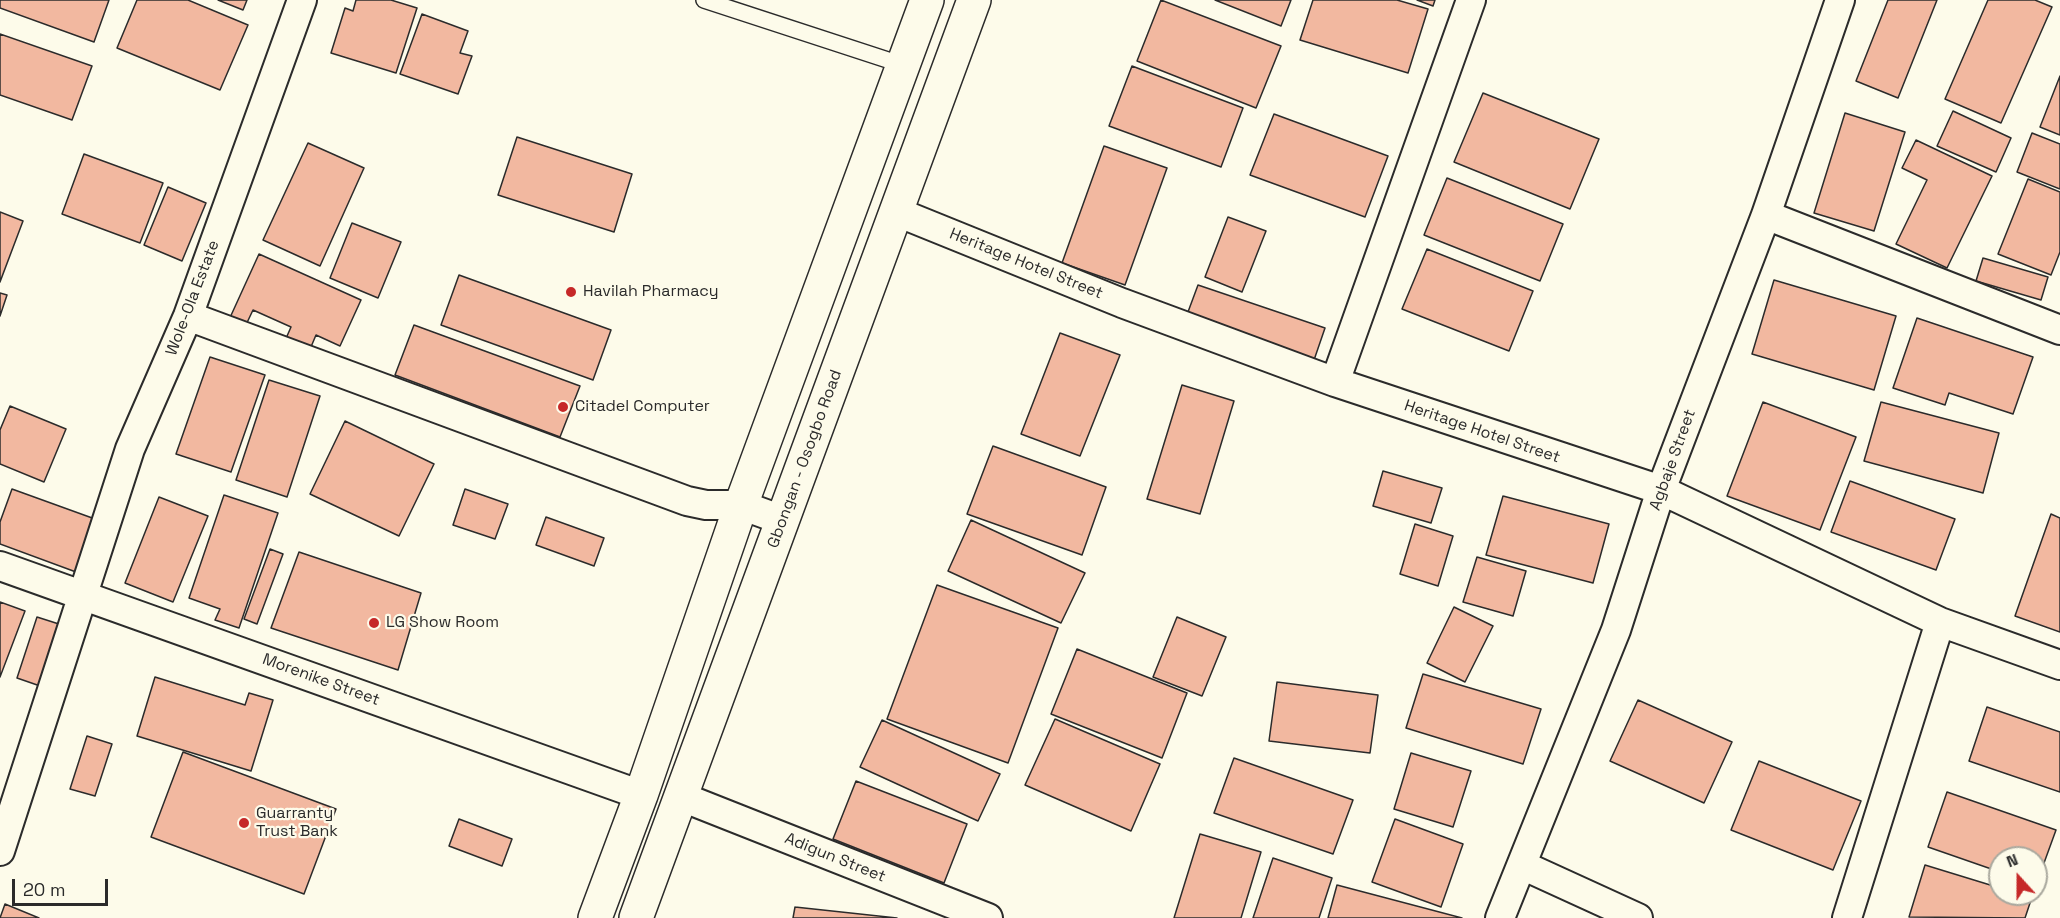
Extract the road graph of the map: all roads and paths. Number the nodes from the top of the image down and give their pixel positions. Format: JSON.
{"nodes":[{"id":1,"x":302,"y":0,"type":"edge"},
{"id":2,"x":704,"y":0,"type":"edge"},
{"id":3,"x":927,"y":0,"type":"edge"},
{"id":4,"x":974,"y":0,"type":"edge"},
{"id":5,"x":1471,"y":0,"type":"edge"},
{"id":6,"x":1840,"y":0,"type":"edge"},
{"id":7,"x":903,"y":65,"type":"junction"},
{"id":8,"x":897,"y":212,"type":"junction"},
{"id":9,"x":1766,"y":215,"type":"junction"},
{"id":10,"x":188,"y":316,"type":"junction"},
{"id":11,"x":2060,"y":330,"type":"edge"},
{"id":12,"x":1335,"y":382,"type":"junction"},
{"id":13,"x":1661,"y":490,"type":"junction"},
{"id":14,"x":741,"y":505,"type":"junction"},
{"id":15,"x":782,"y":520,"type":"junction"},
{"id":16,"x":0,"y":566,"type":"edge"},
{"id":17,"x":84,"y":595,"type":"junction"},
{"id":18,"x":1940,"y":622,"type":"junction"},
{"id":19,"x":2060,"y":665,"type":"edge"},
{"id":20,"x":642,"y":795,"type":"junction"},
{"id":21,"x":682,"y":797,"type":"junction"},
{"id":22,"x":0,"y":851,"type":"edge"},
{"id":23,"x":1522,"y":865,"type":"junction"},
{"id":24,"x":595,"y":918,"type":"edge"},
{"id":25,"x":636,"y":918,"type":"edge"},
{"id":26,"x":988,"y":918,"type":"edge"},
{"id":27,"x":1500,"y":918,"type":"edge"},
{"id":28,"x":1638,"y":918,"type":"edge"},
{"id":29,"x":1847,"y":918,"type":"edge"}],
"edges":[{"from":1,"to":10,"type":"street","name":"Wole-Ola Estate"},
{"from":2,"to":7,"type":"lane"},
{"from":3,"to":7,"type":"main road"},
{"from":4,"to":8,"type":"main road","name":"Gbongan - Osogbo Road"},
{"from":5,"to":12,"type":"street"},
{"from":6,"to":9,"type":"street","name":"Agbaje Street"},
{"from":7,"to":14,"type":"main road"},
{"from":8,"to":12,"type":"street","name":"Heritage Hotel Street"},
{"from":8,"to":15,"type":"main road","name":"Gbongan - Osogbo Road"},
{"from":9,"to":11,"type":"street"},
{"from":9,"to":13,"type":"street","name":"Agbaje Street"},
{"from":10,"to":14,"type":"street"},
{"from":10,"to":17,"type":"street","name":"Wole-Ola Estate"},
{"from":12,"to":13,"type":"street","name":"Heritage Hotel Street"},
{"from":13,"to":18,"type":"street","name":"Heritage Hotel Street"},
{"from":13,"to":23,"type":"street","name":"Agbaje Street"},
{"from":14,"to":15,"type":"street"},
{"from":14,"to":20,"type":"main road"},
{"from":15,"to":21,"type":"main road","name":"Gbongan - Osogbo Road"},
{"from":16,"to":17,"type":"street","name":"Morenike Street"},
{"from":17,"to":20,"type":"street","name":"Morenike Street"},
{"from":17,"to":22,"type":"street","name":"Wole-Ola Estate"},
{"from":18,"to":19,"type":"street","name":"Heritage Hotel Street"},
{"from":18,"to":29,"type":"street"},
{"from":20,"to":24,"type":"main road"},
{"from":21,"to":25,"type":"main road","name":"Gbongan - Osogbo Road"},
{"from":21,"to":26,"type":"street","name":"Adigun Street"},
{"from":23,"to":27,"type":"street","name":"Agbaje Street"},
{"from":23,"to":28,"type":"street"}]}
